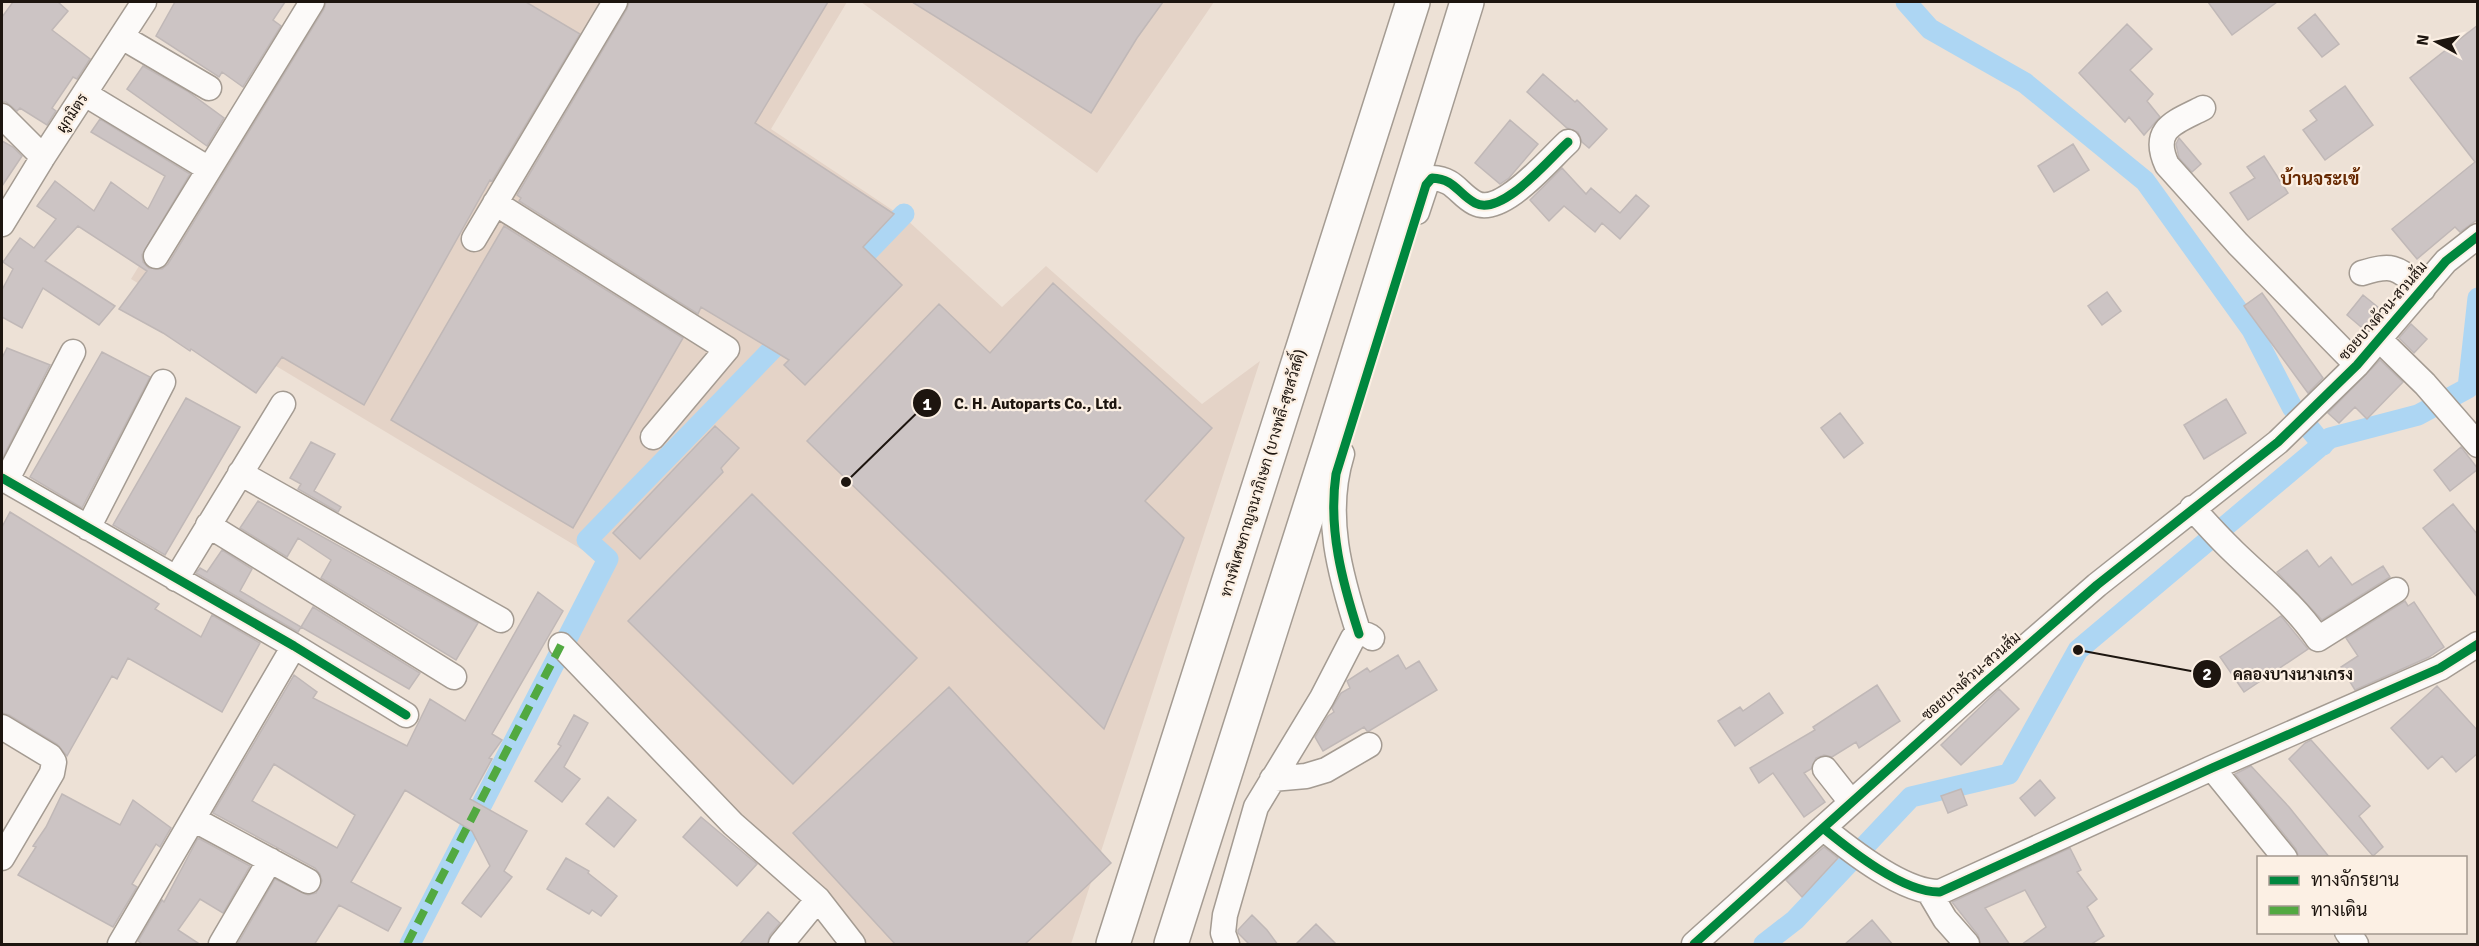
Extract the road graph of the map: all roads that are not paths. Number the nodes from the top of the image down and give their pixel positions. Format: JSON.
{"nodes":[{"id":1,"x":144,"y":2,"type":"edge"},
{"id":2,"x":312,"y":2,"type":"edge"},
{"id":3,"x":1413,"y":2,"type":"edge"},
{"id":4,"x":1467,"y":2,"type":"edge"},
{"id":5,"x":606,"y":4,"type":"edge"},
{"id":6,"x":122,"y":37,"type":"junction"},
{"id":7,"x":209,"y":88,"type":"dead end"},
{"id":8,"x":85,"y":94,"type":"junction"},
{"id":9,"x":2204,"y":108,"type":"dead end"},
{"id":10,"x":2,"y":116,"type":"edge"},
{"id":11,"x":1568,"y":142,"type":"dead end"},
{"id":12,"x":43,"y":157,"type":"junction"},
{"id":13,"x":209,"y":169,"type":"junction"},
{"id":14,"x":495,"y":202,"type":"junction"},
{"id":15,"x":2,"y":224,"type":"edge"},
{"id":16,"x":474,"y":238,"type":"dead end"},
{"id":17,"x":2477,"y":238,"type":"edge"},
{"id":18,"x":156,"y":256,"type":"dead end"},
{"id":19,"x":2362,"y":273,"type":"dead end"},
{"id":20,"x":2423,"y":289,"type":"junction"},
{"id":21,"x":2380,"y":340,"type":"junction"},
{"id":22,"x":73,"y":352,"type":"dead end"},
{"id":23,"x":2357,"y":364,"type":"junction"},
{"id":24,"x":163,"y":382,"type":"dead end"},
{"id":25,"x":283,"y":404,"type":"dead end"},
{"id":26,"x":653,"y":437,"type":"dead end"},
{"id":27,"x":2478,"y":445,"type":"edge"},
{"id":28,"x":240,"y":473,"type":"junction"},
{"id":29,"x":4,"y":480,"type":"edge"},
{"id":30,"x":2198,"y":515,"type":"junction"},
{"id":31,"x":208,"y":525,"type":"junction"},
{"id":32,"x":88,"y":528,"type":"junction"},
{"id":33,"x":176,"y":579,"type":"junction"},
{"id":34,"x":2396,"y":590,"type":"dead end"},
{"id":35,"x":501,"y":620,"type":"dead end"},
{"id":36,"x":561,"y":645,"type":"dead end"},
{"id":37,"x":294,"y":646,"type":"junction"},
{"id":38,"x":2471,"y":648,"type":"edge"},
{"id":39,"x":454,"y":677,"type":"dead end"},
{"id":40,"x":406,"y":715,"type":"dead end"},
{"id":41,"x":2,"y":727,"type":"edge"},
{"id":42,"x":1369,"y":745,"type":"dead end"},
{"id":43,"x":2212,"y":768,"type":"junction"},
{"id":44,"x":1825,"y":769,"type":"dead end"},
{"id":45,"x":1272,"y":779,"type":"junction"},
{"id":46,"x":1851,"y":802,"type":"junction"},
{"id":47,"x":193,"y":819,"type":"junction"},
{"id":48,"x":1827,"y":831,"type":"junction"},
{"id":49,"x":2283,"y":856,"type":"edge"},
{"id":50,"x":2,"y":858,"type":"edge"},
{"id":51,"x":270,"y":860,"type":"junction"},
{"id":52,"x":308,"y":881,"type":"dead end"},
{"id":53,"x":1929,"y":892,"type":"junction"},
{"id":54,"x":818,"y":899,"type":"junction"},
{"id":55,"x":120,"y":945,"type":"edge"},
{"id":56,"x":221,"y":945,"type":"edge"},
{"id":57,"x":781,"y":945,"type":"edge"},
{"id":58,"x":853,"y":945,"type":"edge"},
{"id":59,"x":1113,"y":945,"type":"edge"},
{"id":60,"x":1171,"y":945,"type":"edge"},
{"id":61,"x":1227,"y":945,"type":"edge"},
{"id":62,"x":1694,"y":945,"type":"edge"},
{"id":63,"x":1967,"y":945,"type":"edge"}],
"edges":[{"from":1,"to":6,"type":"street","name":"ผูกมิตร"},
{"from":2,"to":13,"type":"street"},
{"from":3,"to":59,"type":"highway","name":"ทางพิเศษกาญจนาภิเษก (บางพลี-สุขสวัสดิ์)"},
{"from":4,"to":60,"type":"highway"},
{"from":5,"to":14,"type":"street"},
{"from":6,"to":7,"type":"street"},
{"from":6,"to":8,"type":"street","name":"ผูกมิตร"},
{"from":8,"to":12,"type":"street","name":"ผูกมิตร"},
{"from":8,"to":13,"type":"street"},
{"from":9,"to":23,"type":"street"},
{"from":10,"to":12,"type":"street"},
{"from":11,"to":45,"type":"street"},
{"from":12,"to":15,"type":"street","name":"ผูกมิตร"},
{"from":13,"to":18,"type":"street"},
{"from":14,"to":16,"type":"street"},
{"from":14,"to":26,"type":"street"},
{"from":17,"to":20,"type":"street","name":"ซอยบางด้วน-สวนส้ม"},
{"from":19,"to":20,"type":"street"},
{"from":20,"to":21,"type":"street","name":"ซอยบางด้วน-สวนส้ม"},
{"from":21,"to":23,"type":"street","name":"ซอยบางด้วน-สวนส้ม"},
{"from":21,"to":27,"type":"street"},
{"from":22,"to":29,"type":"street"},
{"from":23,"to":30,"type":"street","name":"ซอยบางด้วน-สวนส้ม"},
{"from":24,"to":32,"type":"street"},
{"from":25,"to":28,"type":"street"},
{"from":28,"to":31,"type":"street"},
{"from":28,"to":35,"type":"street"},
{"from":29,"to":32,"type":"street"},
{"from":30,"to":34,"type":"street"},
{"from":30,"to":46,"type":"street","name":"ซอยบางด้วน-สวนส้ม"},
{"from":31,"to":33,"type":"street"},
{"from":31,"to":39,"type":"street"},
{"from":32,"to":33,"type":"street"},
{"from":33,"to":37,"type":"street"},
{"from":36,"to":54,"type":"street"},
{"from":37,"to":40,"type":"street"},
{"from":37,"to":47,"type":"street"},
{"from":38,"to":43,"type":"street"},
{"from":41,"to":50,"type":"street"},
{"from":42,"to":45,"type":"street"},
{"from":43,"to":49,"type":"street"},
{"from":43,"to":53,"type":"street"},
{"from":44,"to":46,"type":"street"},
{"from":45,"to":61,"type":"street"},
{"from":46,"to":48,"type":"street","name":"ซอยบางด้วน-สวนส้ม"},
{"from":47,"to":51,"type":"street"},
{"from":47,"to":55,"type":"street"},
{"from":48,"to":53,"type":"street"},
{"from":48,"to":62,"type":"street","name":"ซอยบางด้วน-สวนส้ม"},
{"from":51,"to":52,"type":"street"},
{"from":51,"to":56,"type":"street"},
{"from":53,"to":63,"type":"street"},
{"from":54,"to":57,"type":"street"},
{"from":54,"to":58,"type":"street"}]}
